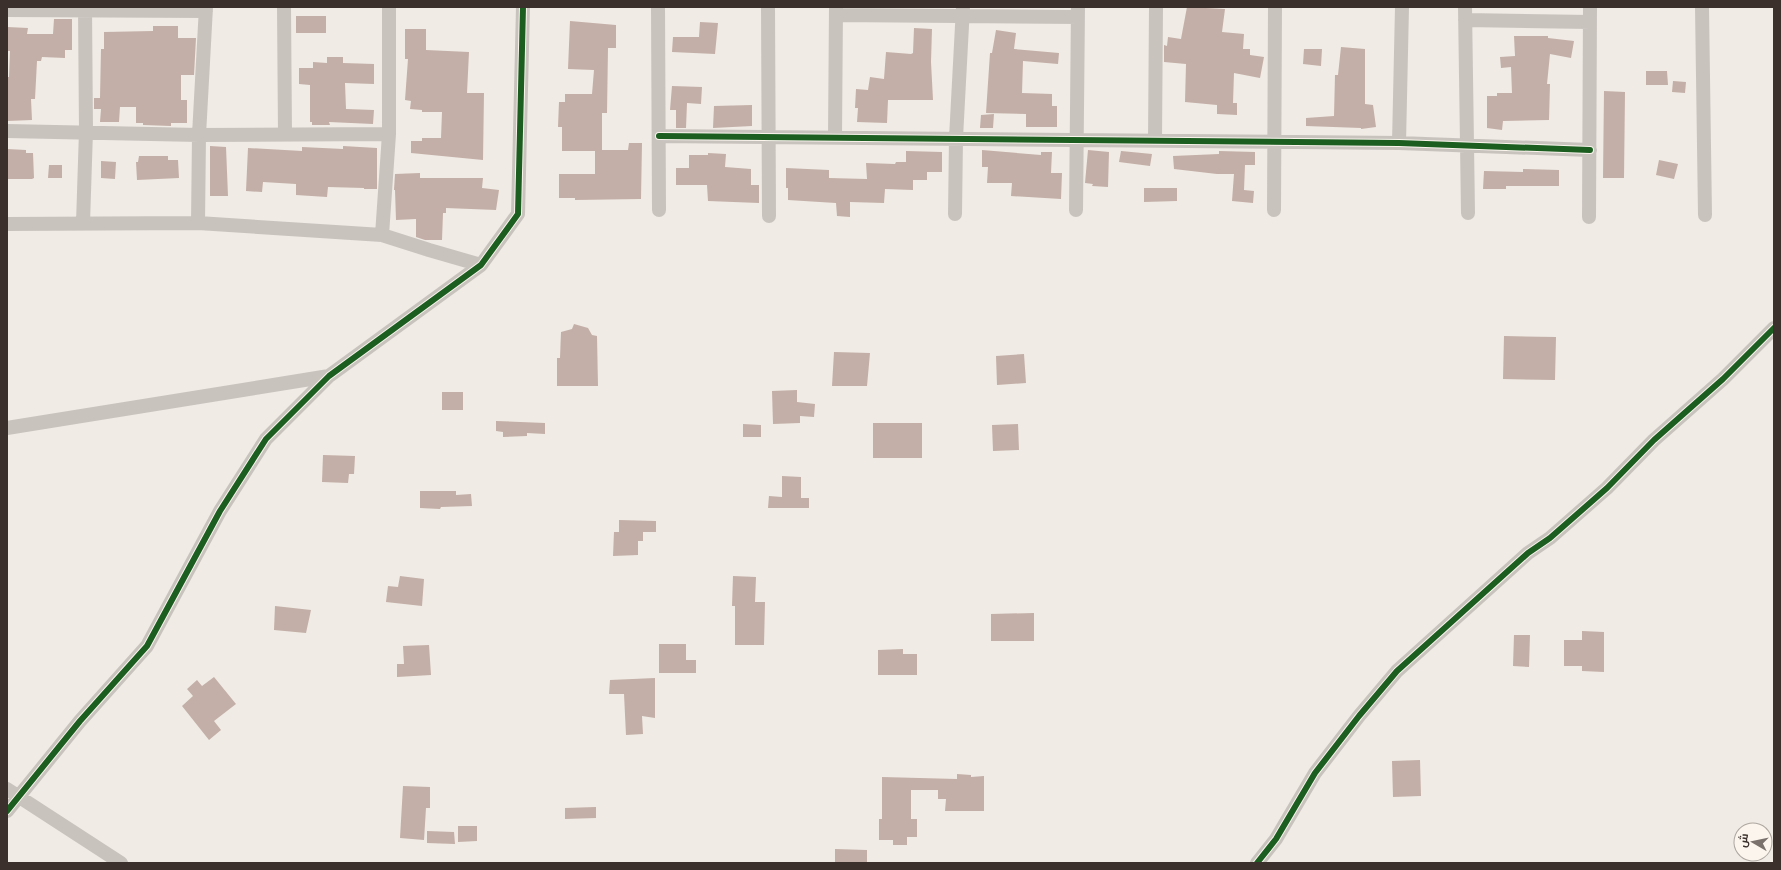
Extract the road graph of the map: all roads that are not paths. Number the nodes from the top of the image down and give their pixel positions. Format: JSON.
{"nodes":[{"id":1,"x":284,"y":7,"type":"edge"},
{"id":2,"x":388,"y":7,"type":"edge"},
{"id":3,"x":523,"y":7,"type":"edge"},
{"id":4,"x":658,"y":7,"type":"edge"},
{"id":5,"x":768,"y":7,"type":"edge"},
{"id":6,"x":1156,"y":7,"type":"edge"},
{"id":7,"x":1275,"y":7,"type":"edge"},
{"id":8,"x":1402,"y":7,"type":"edge"},
{"id":9,"x":1590,"y":7,"type":"edge"},
{"id":10,"x":1702,"y":7,"type":"edge"},
{"id":11,"x":85,"y":8,"type":"edge"},
{"id":12,"x":206,"y":9,"type":"edge"},
{"id":13,"x":7,"y":10,"type":"edge"},
{"id":14,"x":836,"y":11,"type":"edge"},
{"id":15,"x":962,"y":11,"type":"edge"},
{"id":16,"x":1078,"y":12,"type":"edge"},
{"id":17,"x":1465,"y":13,"type":"edge"},
{"id":18,"x":1590,"y":22,"type":"junction"},
{"id":19,"x":7,"y":131,"type":"edge"},
{"id":20,"x":86,"y":131,"type":"junction"},
{"id":21,"x":285,"y":134,"type":"junction"},
{"id":22,"x":388,"y":134,"type":"junction"},
{"id":23,"x":199,"y":135,"type":"junction"},
{"id":24,"x":659,"y":136,"type":"junction"},
{"id":25,"x":769,"y":137,"type":"junction"},
{"id":26,"x":834,"y":137,"type":"junction"},
{"id":27,"x":956,"y":138,"type":"junction"},
{"id":28,"x":1076,"y":140,"type":"junction"},
{"id":29,"x":1155,"y":140,"type":"junction"},
{"id":30,"x":1274,"y":142,"type":"junction"},
{"id":31,"x":1399,"y":143,"type":"junction"},
{"id":32,"x":1466,"y":145,"type":"junction"},
{"id":33,"x":1590,"y":150,"type":"junction"},
{"id":34,"x":659,"y":210,"type":"dead end"},
{"id":35,"x":1076,"y":210,"type":"dead end"},
{"id":36,"x":1274,"y":210,"type":"dead end"},
{"id":37,"x":1468,"y":213,"type":"dead end"},
{"id":38,"x":955,"y":214,"type":"dead end"},
{"id":39,"x":1704,"y":215,"type":"dead end"},
{"id":40,"x":769,"y":216,"type":"dead end"},
{"id":41,"x":1589,"y":217,"type":"dead end"},
{"id":42,"x":83,"y":223,"type":"junction"},
{"id":43,"x":198,"y":223,"type":"junction"},
{"id":44,"x":7,"y":224,"type":"edge"},
{"id":45,"x":382,"y":234,"type":"junction"},
{"id":46,"x":481,"y":265,"type":"junction"},
{"id":47,"x":1774,"y":328,"type":"edge"},
{"id":48,"x":329,"y":376,"type":"junction"},
{"id":49,"x":7,"y":428,"type":"edge"},
{"id":50,"x":7,"y":789,"type":"edge"},
{"id":51,"x":20,"y":797,"type":"junction"},
{"id":52,"x":7,"y":811,"type":"edge"},
{"id":53,"x":121,"y":863,"type":"edge"},
{"id":54,"x":1258,"y":863,"type":"edge"}],
"edges":[{"from":1,"to":21,"type":"street"},
{"from":2,"to":22,"type":"street"},
{"from":3,"to":46,"type":"street"},
{"from":4,"to":24,"type":"street"},
{"from":5,"to":25,"type":"street"},
{"from":6,"to":29,"type":"street"},
{"from":7,"to":30,"type":"street"},
{"from":8,"to":31,"type":"street"},
{"from":9,"to":18,"type":"street"},
{"from":10,"to":39,"type":"street"},
{"from":11,"to":12,"type":"street"},
{"from":11,"to":13,"type":"street"},
{"from":11,"to":20,"type":"street"},
{"from":12,"to":23,"type":"street"},
{"from":14,"to":15,"type":"street"},
{"from":14,"to":26,"type":"street"},
{"from":15,"to":16,"type":"street"},
{"from":15,"to":27,"type":"street"},
{"from":16,"to":28,"type":"street"},
{"from":17,"to":18,"type":"street"},
{"from":17,"to":32,"type":"street"},
{"from":18,"to":33,"type":"street"},
{"from":19,"to":20,"type":"street"},
{"from":20,"to":23,"type":"street"},
{"from":20,"to":42,"type":"street"},
{"from":21,"to":22,"type":"street"},
{"from":21,"to":23,"type":"street"},
{"from":22,"to":45,"type":"street"},
{"from":23,"to":43,"type":"street"},
{"from":24,"to":25,"type":"street"},
{"from":24,"to":34,"type":"street"},
{"from":25,"to":26,"type":"street"},
{"from":25,"to":40,"type":"street"},
{"from":26,"to":27,"type":"street"},
{"from":27,"to":28,"type":"street"},
{"from":27,"to":38,"type":"street"},
{"from":28,"to":29,"type":"street"},
{"from":28,"to":35,"type":"street"},
{"from":29,"to":30,"type":"street"},
{"from":30,"to":31,"type":"street"},
{"from":30,"to":36,"type":"street"},
{"from":31,"to":32,"type":"street"},
{"from":32,"to":33,"type":"street"},
{"from":32,"to":37,"type":"street"},
{"from":33,"to":41,"type":"street"},
{"from":42,"to":43,"type":"street"},
{"from":42,"to":44,"type":"street"},
{"from":43,"to":45,"type":"street"},
{"from":45,"to":46,"type":"street"},
{"from":46,"to":48,"type":"street"},
{"from":47,"to":54,"type":"street"},
{"from":48,"to":49,"type":"street"},
{"from":48,"to":51,"type":"street"},
{"from":50,"to":51,"type":"street"},
{"from":51,"to":52,"type":"street"},
{"from":51,"to":53,"type":"street"}]}
